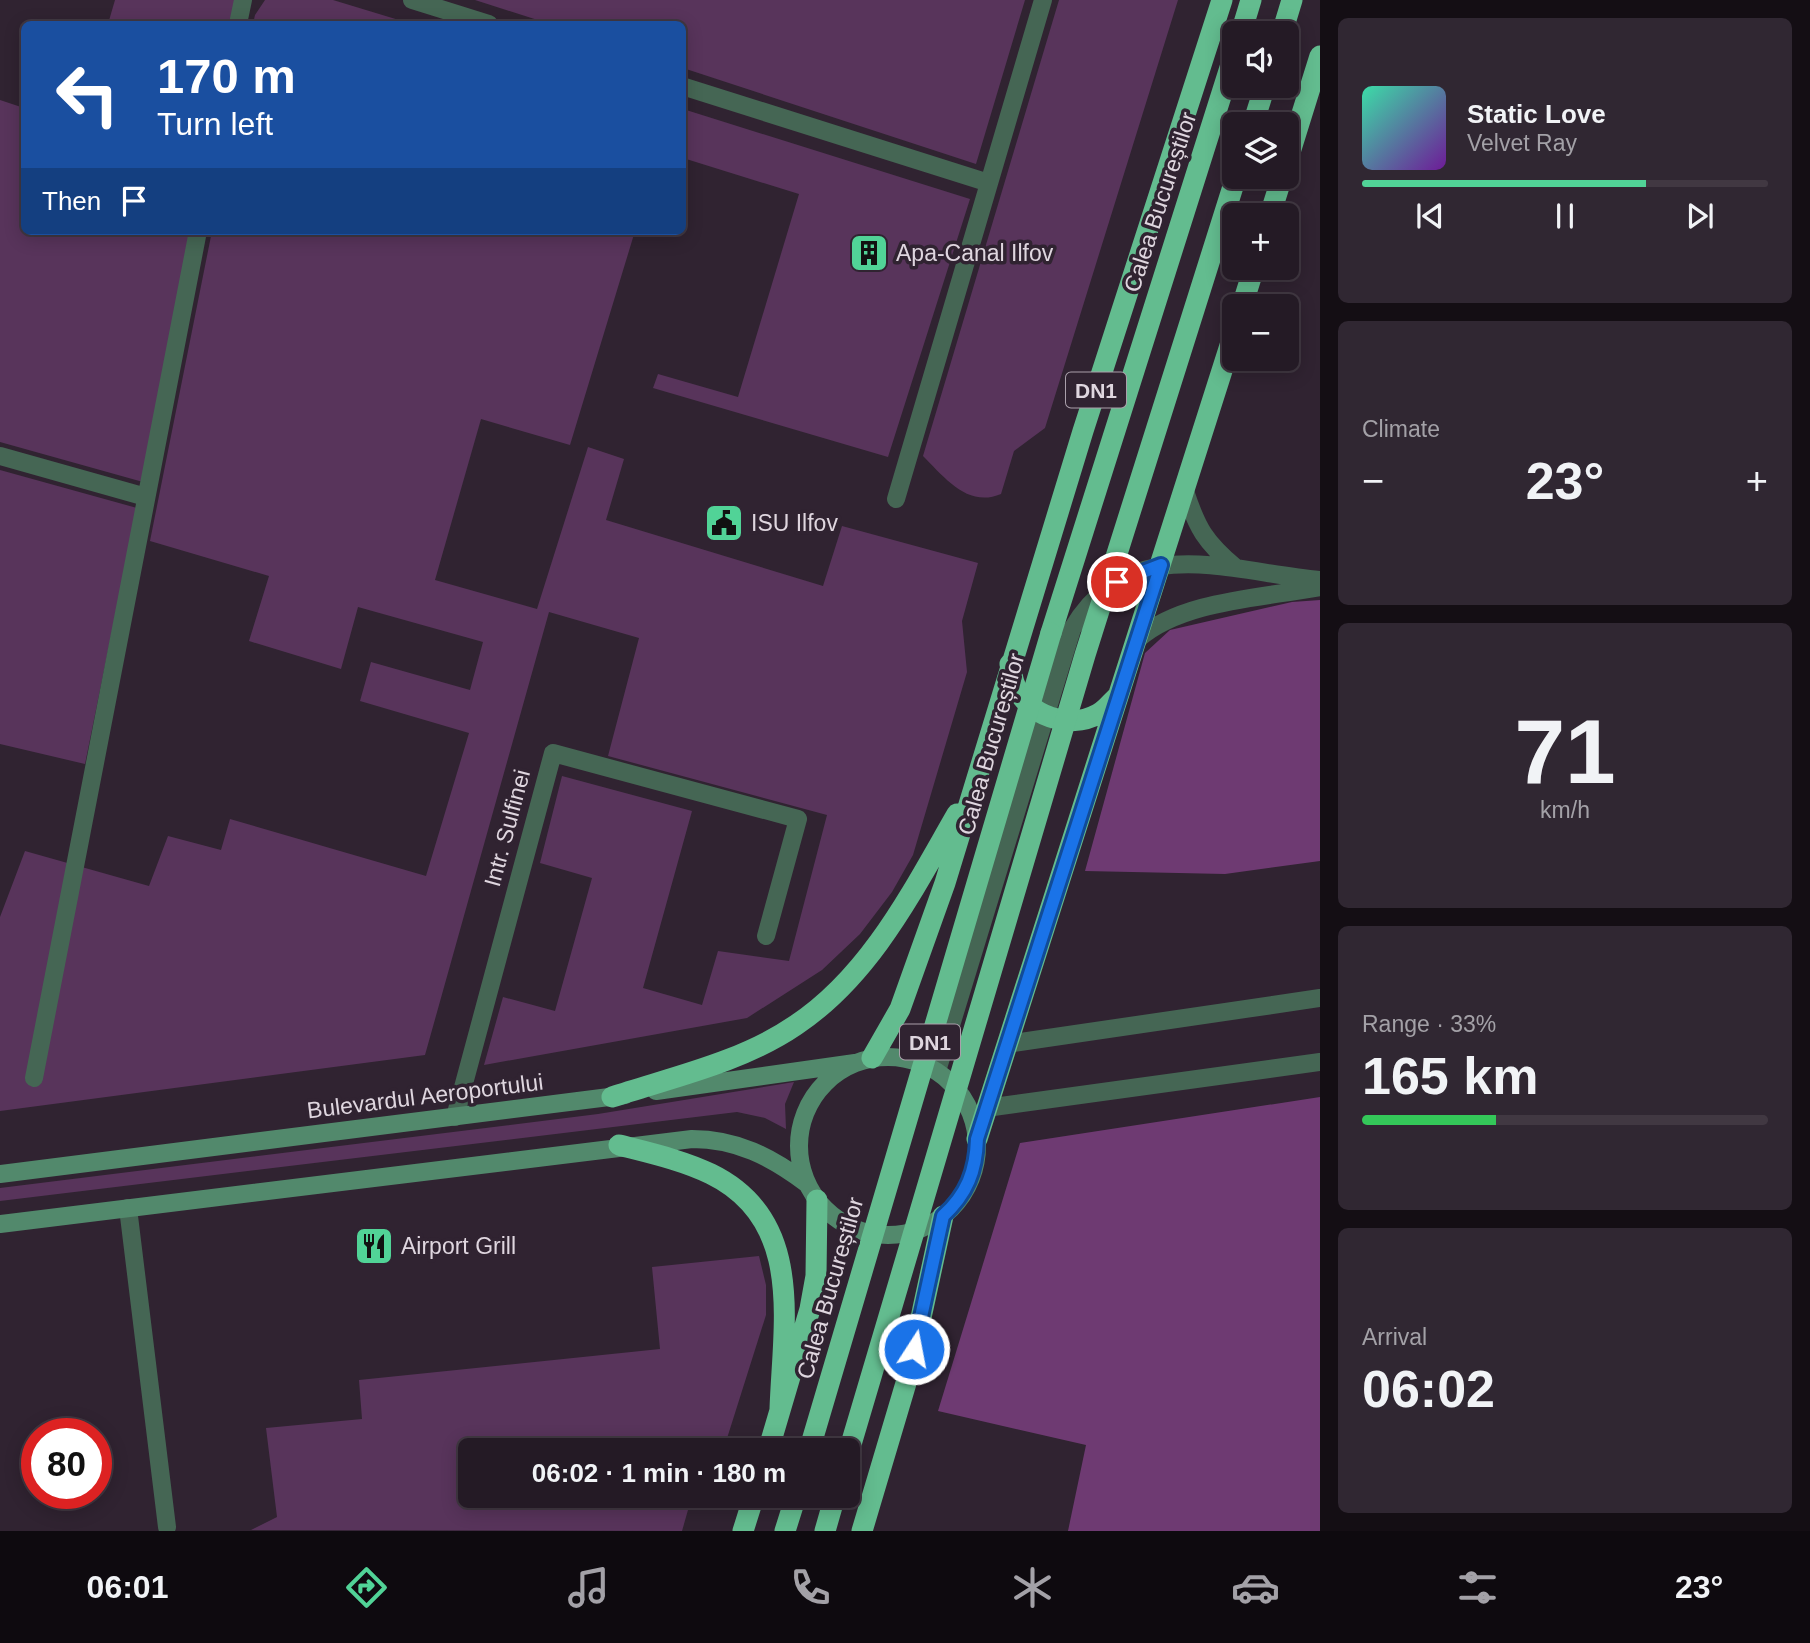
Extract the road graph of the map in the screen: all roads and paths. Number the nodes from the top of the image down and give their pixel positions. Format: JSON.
{"nodes":[{"id":1,"x":243,"y":0,"type":"edge"},
{"id":2,"x":412,"y":0,"type":"edge"},
{"id":3,"x":1043,"y":0,"type":"edge"},
{"id":4,"x":1222,"y":0,"type":"edge"},
{"id":5,"x":1251,"y":0,"type":"edge"},
{"id":6,"x":1292,"y":0,"type":"edge"},
{"id":7,"x":239,"y":21,"type":"edge"},
{"id":8,"x":479,"y":21,"type":"edge"},
{"id":9,"x":1245,"y":21,"type":"edge"},
{"id":10,"x":1286,"y":21,"type":"edge"},
{"id":11,"x":1320,"y":57,"type":"edge"},
{"id":12,"x":686,"y":87,"type":"edge"},
{"id":13,"x":1222,"y":93,"type":"edge"},
{"id":14,"x":1299,"y":124,"type":"edge"},
{"id":15,"x":989,"y":183,"type":"junction"},
{"id":16,"x":1232,"y":189,"type":"edge"},
{"id":17,"x":197,"y":235,"type":"edge"},
{"id":18,"x":1222,"y":371,"type":"edge"},
{"id":19,"x":0,"y":456,"type":"edge"},
{"id":20,"x":1185,"y":491,"type":"junction"},
{"id":21,"x":146,"y":498,"type":"junction"},
{"id":22,"x":896,"y":499,"type":"dead end"},
{"id":23,"x":1161,"y":565,"type":"junction"},
{"id":24,"x":1236,"y":568,"type":"junction"},
{"id":25,"x":1320,"y":580,"type":"edge"},
{"id":26,"x":1320,"y":587,"type":"edge"},
{"id":27,"x":1138,"y":639,"type":"junction"},
{"id":28,"x":1010,"y":664,"type":"junction"},
{"id":29,"x":1119,"y":695,"type":"junction"},
{"id":30,"x":1045,"y":716,"type":"junction"},
{"id":31,"x":976,"y":782,"type":"junction"},
{"id":32,"x":766,"y":936,"type":"dead end"},
{"id":33,"x":1320,"y":998,"type":"edge"},
{"id":34,"x":1007,"y":1044,"type":"junction"},
{"id":35,"x":864,"y":1060,"type":"junction"},
{"id":36,"x":1320,"y":1062,"type":"edge"},
{"id":37,"x":937,"y":1071,"type":"junction"},
{"id":38,"x":34,"y":1078,"type":"dead end"},
{"id":39,"x":612,"y":1097,"type":"junction"},
{"id":40,"x":986,"y":1108,"type":"junction"},
{"id":41,"x":455,"y":1116,"type":"junction"},
{"id":42,"x":977,"y":1139,"type":"junction"},
{"id":43,"x":619,"y":1146,"type":"junction"},
{"id":44,"x":0,"y":1174,"type":"edge"},
{"id":45,"x":812,"y":1192,"type":"junction"},
{"id":46,"x":128,"y":1208,"type":"junction"},
{"id":47,"x":943,"y":1216,"type":"junction"},
{"id":48,"x":0,"y":1224,"type":"edge"},
{"id":49,"x":780,"y":1409,"type":"junction"},
{"id":50,"x":772,"y":1438,"type":"edge"},
{"id":51,"x":813,"y":1438,"type":"edge"},
{"id":52,"x":853,"y":1438,"type":"edge"},
{"id":53,"x":750,"y":1508,"type":"edge"},
{"id":54,"x":793,"y":1508,"type":"edge"},
{"id":55,"x":832,"y":1508,"type":"edge"},
{"id":56,"x":167,"y":1527,"type":"dead end"},
{"id":57,"x":743,"y":1531,"type":"edge"},
{"id":58,"x":786,"y":1531,"type":"edge"},
{"id":59,"x":825,"y":1531,"type":"edge"},
{"id":60,"x":862,"y":1531,"type":"edge"}],
"edges":[{"from":1,"to":7,"type":"lane"},
{"from":2,"to":8,"type":"lane"},
{"from":3,"to":15,"type":"lane"},
{"from":4,"to":28,"type":"highway","number":"DN1"},
{"from":5,"to":9,"type":"highway"},
{"from":6,"to":10,"type":"highway"},
{"from":11,"to":14,"type":"highway"},
{"from":12,"to":15,"type":"lane"},
{"from":13,"to":51,"type":"highway","name":"Calea Bucureștilor","number":"DN1","bridge":true},
{"from":15,"to":22,"type":"lane"},
{"from":16,"to":52,"type":"highway","number":"DN1","bridge":true},
{"from":17,"to":21,"type":"lane"},
{"from":18,"to":20,"type":"highway","number":"DN1"},
{"from":19,"to":21,"type":"lane"},
{"from":20,"to":23,"type":"highway","number":"DN1"},
{"from":20,"to":24,"type":"lane"},
{"from":21,"to":38,"type":"lane"},
{"from":23,"to":24,"type":"lane"},
{"from":23,"to":27,"type":"highway","number":"DN1"},
{"from":23,"to":30,"type":"lane"},
{"from":24,"to":25,"type":"lane"},
{"from":26,"to":27,"type":"lane"},
{"from":27,"to":29,"type":"highway","number":"DN1"},
{"from":28,"to":30,"type":"highway"},
{"from":28,"to":31,"type":"highway","number":"DN1"},
{"from":29,"to":30,"type":"highway"},
{"from":29,"to":34,"type":"highway","number":"DN1"},
{"from":30,"to":37,"type":"lane"},
{"from":31,"to":35,"type":"highway","number":"DN1"},
{"from":31,"to":39,"type":"highway"},
{"from":32,"to":41,"type":"lane","name":"Intr. Sulfinei"},
{"from":33,"to":34,"type":"lane"},
{"from":34,"to":40,"type":"highway","number":"DN1"},
{"from":35,"to":37,"type":"street","number":"DN1"},
{"from":35,"to":39,"type":"street","name":"Bulevardul Aeroportului"},
{"from":35,"to":45,"type":"street","number":"DN1"},
{"from":36,"to":40,"type":"lane"},
{"from":37,"to":42,"type":"street","number":"DN1"},
{"from":39,"to":41,"type":"street","name":"Bulevardul Aeroportului"},
{"from":40,"to":42,"type":"highway","number":"DN1"},
{"from":41,"to":44,"type":"street","name":"Bulevardul Aeroportului"},
{"from":42,"to":47,"type":"street","number":"DN1"},
{"from":43,"to":45,"type":"street"},
{"from":43,"to":46,"type":"street"},
{"from":43,"to":49,"type":"highway"},
{"from":45,"to":47,"type":"street","number":"DN1"},
{"from":45,"to":49,"type":"highway","number":"DN1"},
{"from":46,"to":48,"type":"street"},
{"from":46,"to":56,"type":"lane"},
{"from":47,"to":60,"type":"highway","number":"DN1"},
{"from":49,"to":50,"type":"highway","number":"DN1"},
{"from":53,"to":57,"type":"highway"},
{"from":54,"to":58,"type":"highway"},
{"from":55,"to":59,"type":"highway"}]}
